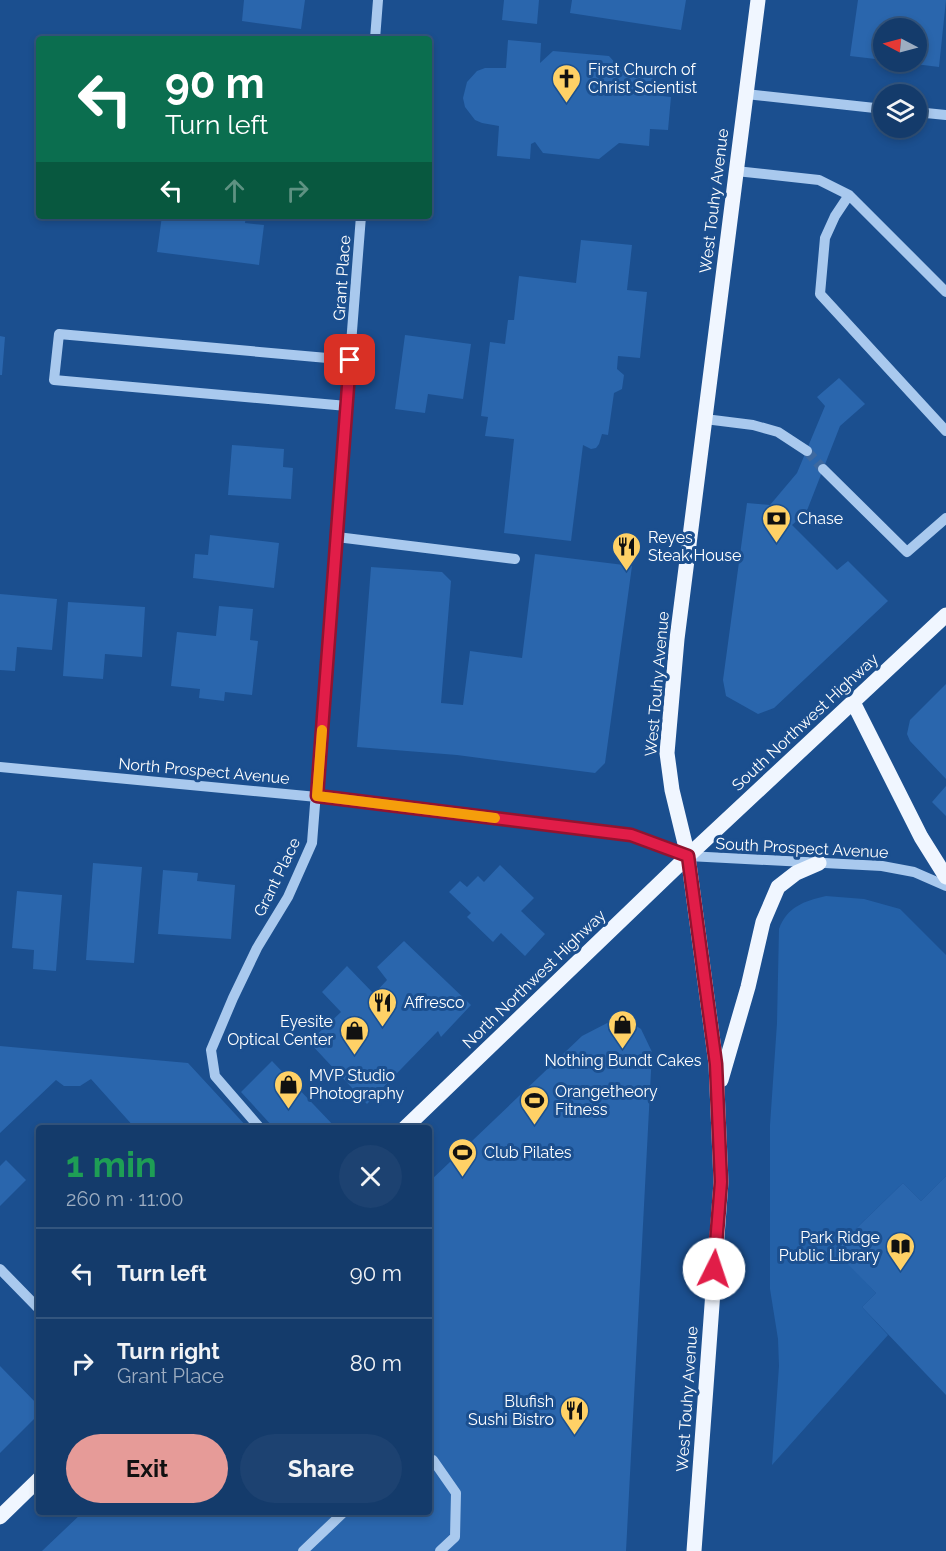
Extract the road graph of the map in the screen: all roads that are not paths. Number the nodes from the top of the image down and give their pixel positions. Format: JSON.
{"nodes":[{"id":1,"x":378,"y":0,"type":"edge"},
{"id":2,"x":758,"y":0,"type":"edge"},
{"id":3,"x":375,"y":36,"type":"edge"},
{"id":4,"x":746,"y":94,"type":"junction"},
{"id":5,"x":873,"y":108,"type":"edge"},
{"id":6,"x":927,"y":113,"type":"edge"},
{"id":7,"x":946,"y":115,"type":"edge"},
{"id":8,"x":736,"y":171,"type":"junction"},
{"id":9,"x":849,"y":195,"type":"junction"},
{"id":10,"x":361,"y":219,"type":"edge"},
{"id":11,"x":946,"y":292,"type":"edge"},
{"id":12,"x":350,"y":360,"type":"junction"},
{"id":13,"x":346,"y":406,"type":"junction"},
{"id":14,"x":705,"y":419,"type":"junction"},
{"id":15,"x":946,"y":431,"type":"edge"},
{"id":16,"x":807,"y":451,"type":"tunnel mouth"},
{"id":17,"x":823,"y":469,"type":"tunnel mouth"},
{"id":18,"x":946,"y":518,"type":"edge"},
{"id":19,"x":337,"y":537,"type":"junction"},
{"id":20,"x":515,"y":559,"type":"dead end"},
{"id":21,"x":946,"y":615,"type":"edge"},
{"id":22,"x":853,"y":702,"type":"junction"},
{"id":23,"x":0,"y":767,"type":"edge"},
{"id":24,"x":317,"y":796,"type":"junction"},
{"id":25,"x":688,"y":856,"type":"junction"},
{"id":26,"x":819,"y":863,"type":"junction"},
{"id":27,"x":946,"y":877,"type":"edge"},
{"id":28,"x":946,"y":886,"type":"edge"},
{"id":29,"x":717,"y":1094,"type":"junction"},
{"id":30,"x":257,"y":1125,"type":"edge"},
{"id":31,"x":408,"y":1125,"type":"edge"},
{"id":32,"x":0,"y":1269,"type":"edge"},
{"id":33,"x":36,"y":1306,"type":"edge"},
{"id":34,"x":432,"y":1460,"type":"edge"},
{"id":35,"x":36,"y":1482,"type":"edge"},
{"id":36,"x":341,"y":1515,"type":"edge"},
{"id":37,"x":0,"y":1516,"type":"edge"},
{"id":38,"x":303,"y":1551,"type":"edge"},
{"id":39,"x":440,"y":1551,"type":"edge"},
{"id":40,"x":694,"y":1551,"type":"edge"}],
"edges":[{"from":1,"to":3,"type":"street"},
{"from":2,"to":4,"type":"main road","name":"West Touhy Avenue"},
{"from":4,"to":5,"type":"street"},
{"from":4,"to":8,"type":"main road","name":"West Touhy Avenue"},
{"from":6,"to":7,"type":"street"},
{"from":8,"to":9,"type":"street"},
{"from":8,"to":14,"type":"main road","name":"West Touhy Avenue"},
{"from":9,"to":11,"type":"street"},
{"from":9,"to":15,"type":"street"},
{"from":10,"to":12,"type":"street","name":"Grant Place"},
{"from":12,"to":13,"type":"street","name":"Grant Place"},
{"from":12,"to":13,"type":"street"},
{"from":13,"to":19,"type":"street","name":"Grant Place"},
{"from":14,"to":16,"type":"street"},
{"from":14,"to":25,"type":"main road","name":"West Touhy Avenue"},
{"from":17,"to":18,"type":"street"},
{"from":19,"to":20,"type":"street"},
{"from":19,"to":24,"type":"street","name":"Grant Place"},
{"from":21,"to":22,"type":"main road","name":"South Northwest Highway"},
{"from":22,"to":25,"type":"main road","name":"South Northwest Highway"},
{"from":22,"to":27,"type":"main road"},
{"from":23,"to":24,"type":"street","name":"North Prospect Avenue"},
{"from":24,"to":25,"type":"street","name":"North Prospect Avenue"},
{"from":24,"to":30,"type":"street","name":"Grant Place"},
{"from":25,"to":26,"type":"street","name":"South Prospect Avenue"},
{"from":25,"to":29,"type":"main road","name":"West Touhy Avenue"},
{"from":25,"to":31,"type":"main road","name":"North Northwest Highway"},
{"from":26,"to":28,"type":"street","name":"South Prospect Avenue"},
{"from":26,"to":29,"type":"main road"},
{"from":29,"to":40,"type":"main road","name":"West Touhy Avenue"},
{"from":32,"to":33,"type":"street"},
{"from":34,"to":39,"type":"street"},
{"from":35,"to":37,"type":"main road"},
{"from":36,"to":38,"type":"street"}]}
